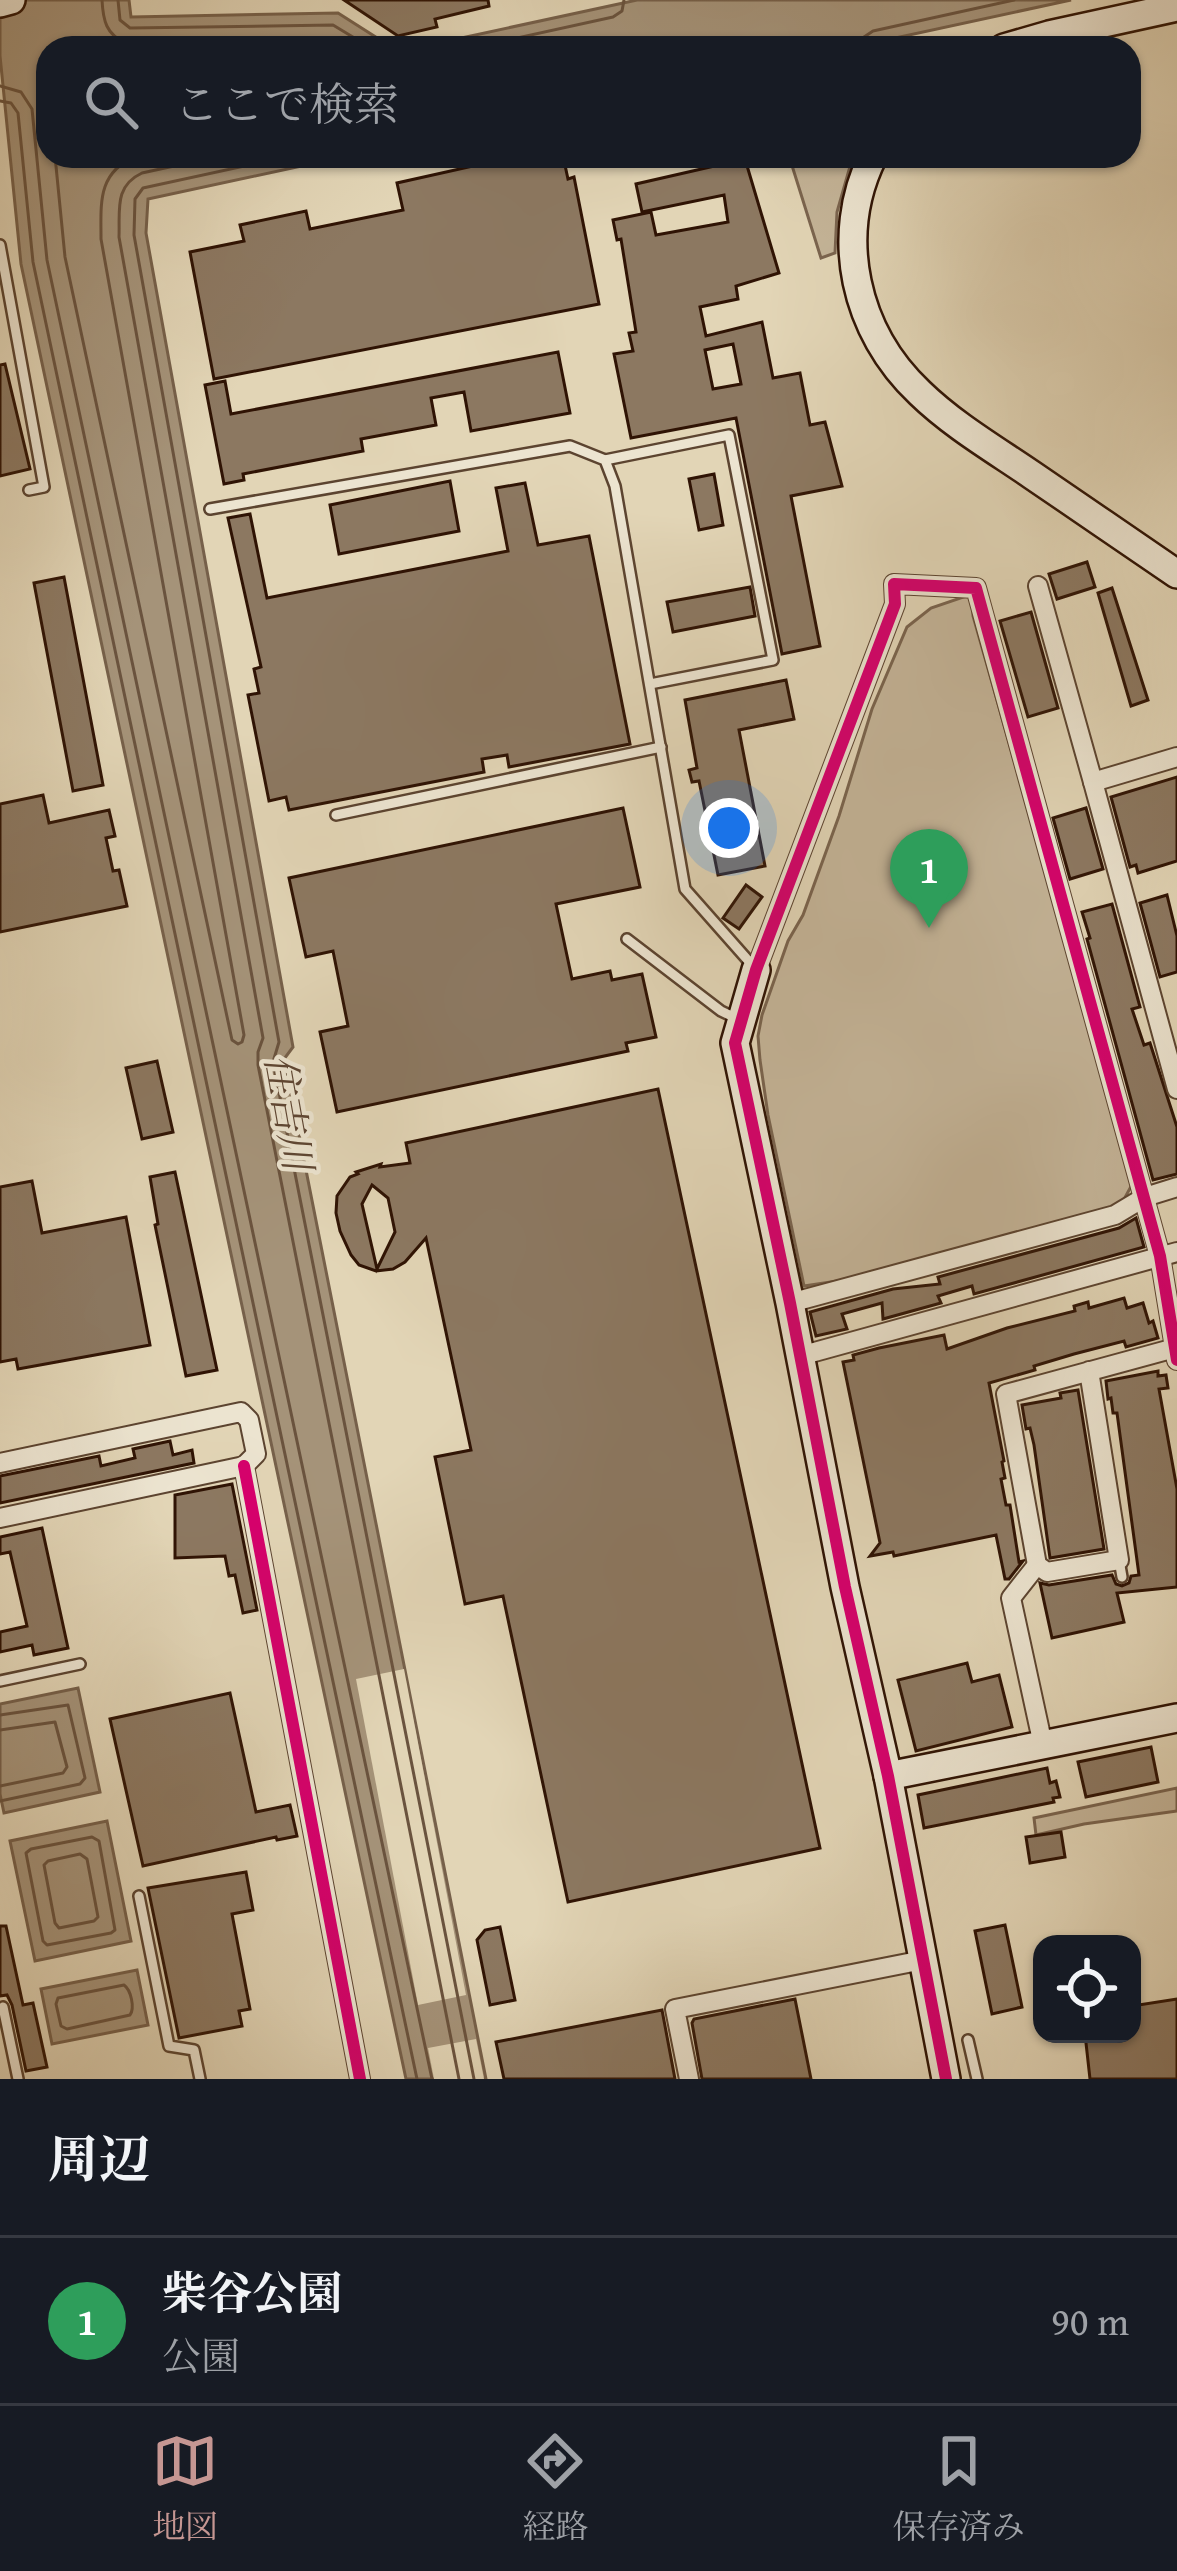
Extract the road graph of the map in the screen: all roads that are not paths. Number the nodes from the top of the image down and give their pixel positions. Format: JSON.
{"nodes":[{"id":1,"x":11,"y":0,"type":"edge"},
{"id":2,"x":0,"y":3,"type":"edge"},
{"id":3,"x":1177,"y":7,"type":"edge"},
{"id":4,"x":1046,"y":36,"type":"edge"},
{"id":5,"x":868,"y":168,"type":"edge"},
{"id":6,"x":0,"y":245,"type":"edge"},
{"id":7,"x":605,"y":460,"type":"junction"},
{"id":8,"x":29,"y":490,"type":"dead end"},
{"id":9,"x":210,"y":509,"type":"dead end"},
{"id":10,"x":1177,"y":574,"type":"edge"},
{"id":11,"x":1038,"y":586,"type":"dead end"},
{"id":12,"x":650,"y":684,"type":"junction"},
{"id":13,"x":661,"y":747,"type":"junction"},
{"id":14,"x":1177,"y":757,"type":"edge"},
{"id":15,"x":1093,"y":782,"type":"junction"},
{"id":16,"x":335,"y":815,"type":"dead end"},
{"id":17,"x":627,"y":940,"type":"dead end"},
{"id":18,"x":756,"y":970,"type":"junction"},
{"id":19,"x":741,"y":1021,"type":"junction"},
{"id":20,"x":1177,"y":1089,"type":"edge"},
{"id":21,"x":1177,"y":1187,"type":"edge"},
{"id":22,"x":1145,"y":1198,"type":"junction"},
{"id":23,"x":1169,"y":1254,"type":"edge"},
{"id":24,"x":790,"y":1303,"type":"junction"},
{"id":25,"x":1175,"y":1341,"type":"edge"},
{"id":26,"x":800,"y":1357,"type":"junction"},
{"id":27,"x":1089,"y":1371,"type":"junction"},
{"id":28,"x":0,"y":1463,"type":"edge"},
{"id":29,"x":244,"y":1466,"type":"junction"},
{"id":30,"x":0,"y":1518,"type":"edge"},
{"id":31,"x":1037,"y":1565,"type":"junction"},
{"id":32,"x":80,"y":1664,"type":"dead end"},
{"id":33,"x":0,"y":1681,"type":"edge"},
{"id":34,"x":1177,"y":1718,"type":"edge"},
{"id":35,"x":1042,"y":1744,"type":"junction"},
{"id":36,"x":888,"y":1776,"type":"junction"},
{"id":37,"x":139,"y":1896,"type":"dead end"},
{"id":38,"x":923,"y":1960,"type":"junction"},
{"id":39,"x":3,"y":2007,"type":"edge"},
{"id":40,"x":968,"y":2040,"type":"dead end"},
{"id":41,"x":18,"y":2079,"type":"edge"},
{"id":42,"x":200,"y":2079,"type":"edge"},
{"id":43,"x":360,"y":2079,"type":"edge"},
{"id":44,"x":689,"y":2079,"type":"edge"},
{"id":45,"x":946,"y":2079,"type":"edge"},
{"id":46,"x":976,"y":2079,"type":"edge"}],
"edges":[{"from":1,"to":2,"type":"street"},
{"from":3,"to":4,"type":"street"},
{"from":5,"to":10,"type":"street"},
{"from":6,"to":8,"type":"lane"},
{"from":7,"to":9,"type":"lane"},
{"from":7,"to":12,"type":"lane"},
{"from":7,"to":12,"type":"lane"},
{"from":11,"to":15,"type":"street"},
{"from":12,"to":13,"type":"lane"},
{"from":13,"to":16,"type":"lane"},
{"from":13,"to":18,"type":"lane"},
{"from":14,"to":15,"type":"street"},
{"from":15,"to":20,"type":"street"},
{"from":17,"to":19,"type":"lane"},
{"from":18,"to":19,"type":"street"},
{"from":18,"to":22,"type":"street"},
{"from":19,"to":24,"type":"street"},
{"from":21,"to":22,"type":"street"},
{"from":22,"to":23,"type":"street"},
{"from":22,"to":24,"type":"street"},
{"from":23,"to":25,"type":"street"},
{"from":23,"to":26,"type":"street"},
{"from":24,"to":26,"type":"street"},
{"from":25,"to":27,"type":"street"},
{"from":26,"to":36,"type":"street"},
{"from":27,"to":31,"type":"street"},
{"from":27,"to":31,"type":"street"},
{"from":28,"to":29,"type":"street"},
{"from":29,"to":30,"type":"street"},
{"from":29,"to":43,"type":"street"},
{"from":31,"to":35,"type":"street"},
{"from":32,"to":33,"type":"lane"},
{"from":34,"to":35,"type":"street"},
{"from":35,"to":36,"type":"street"},
{"from":36,"to":38,"type":"street"},
{"from":37,"to":42,"type":"lane"},
{"from":38,"to":44,"type":"street"},
{"from":38,"to":45,"type":"street"},
{"from":39,"to":41,"type":"lane"},
{"from":40,"to":46,"type":"lane"}]}
